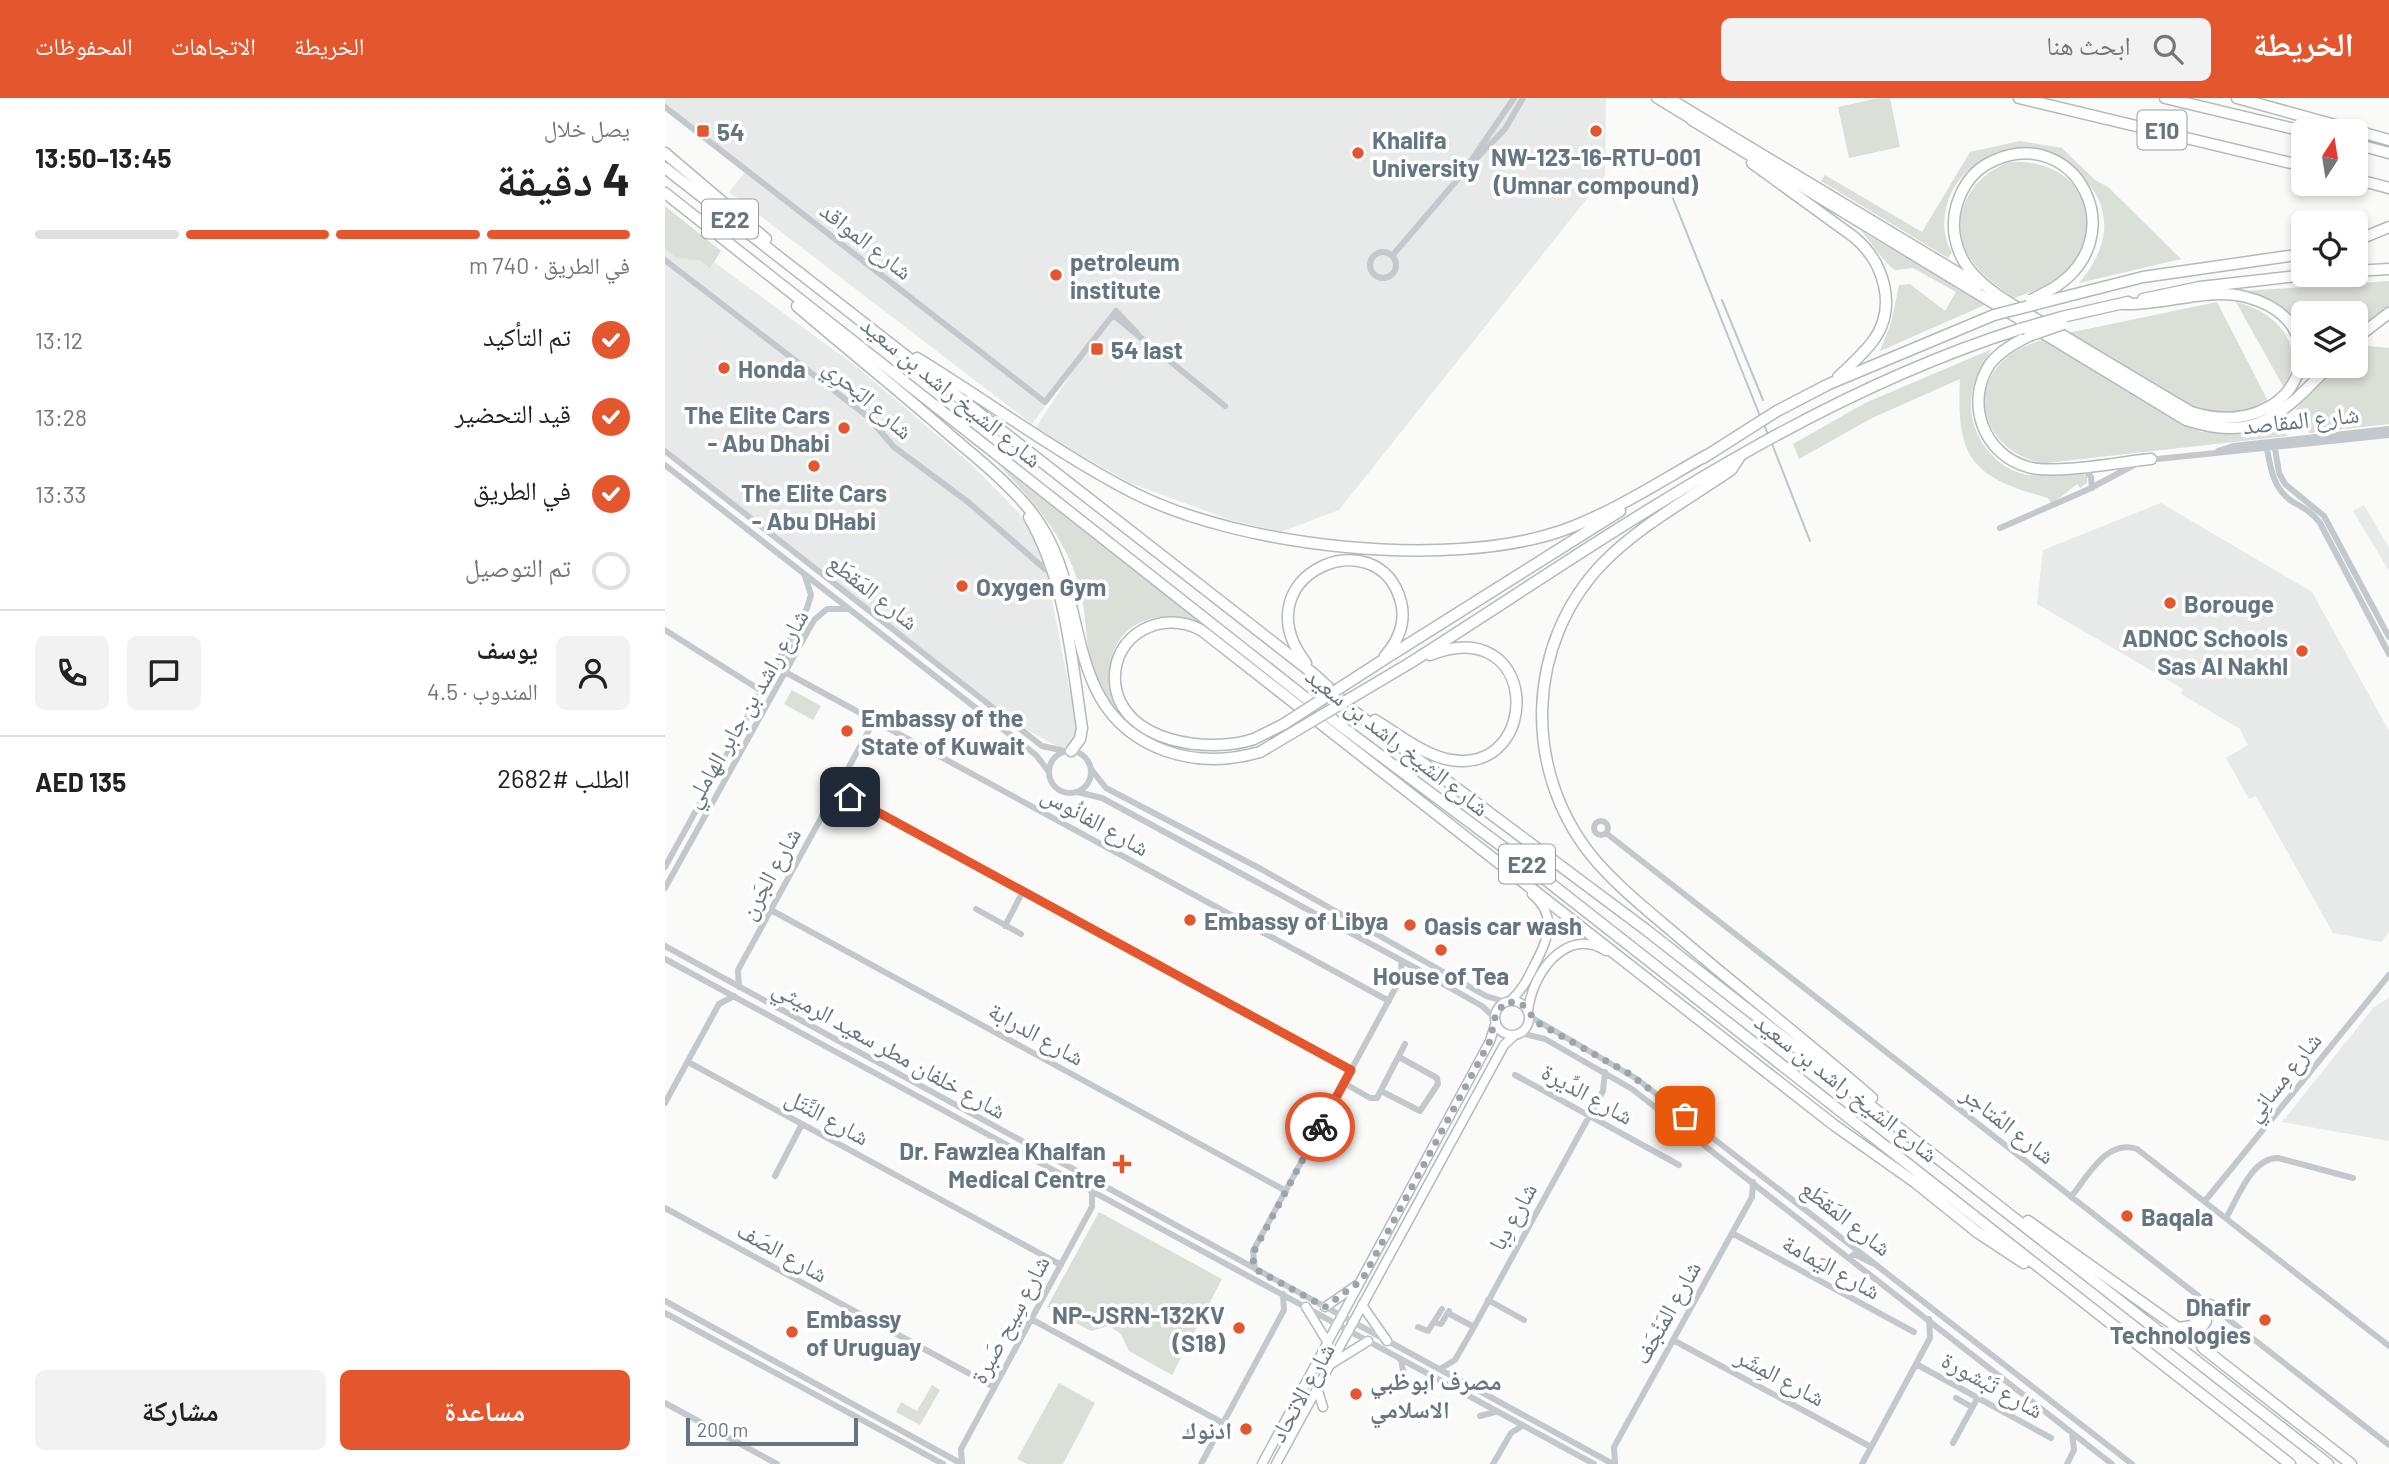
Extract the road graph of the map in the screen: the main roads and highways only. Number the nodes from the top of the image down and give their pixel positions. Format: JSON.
{"nodes":[{"id":1,"x":1656,"y":98,"type":"edge"},
{"id":2,"x":1670,"y":98,"type":"edge"},
{"id":3,"x":2019,"y":98,"type":"edge"},
{"id":4,"x":2165,"y":98,"type":"edge"},
{"id":5,"x":2237,"y":98,"type":"edge"},
{"id":6,"x":1692,"y":120,"type":"junction"},
{"id":7,"x":2291,"y":128,"type":"edge"},
{"id":8,"x":2389,"y":140,"type":"edge"},
{"id":9,"x":2368,"y":147,"type":"edge"},
{"id":10,"x":665,"y":153,"type":"edge"},
{"id":11,"x":2389,"y":153,"type":"edge"},
{"id":12,"x":2291,"y":163,"type":"edge"},
{"id":13,"x":665,"y":168,"type":"edge"},
{"id":14,"x":2368,"y":182,"type":"edge"},
{"id":15,"x":2389,"y":188,"type":"edge"},
{"id":16,"x":665,"y":194,"type":"edge"},
{"id":17,"x":2389,"y":228,"type":"edge"},
{"id":18,"x":2368,"y":236,"type":"edge"},
{"id":19,"x":2291,"y":256,"type":"edge"},
{"id":20,"x":795,"y":269,"type":"junction"},
{"id":21,"x":2389,"y":269,"type":"edge"},
{"id":22,"x":2368,"y":270,"type":"edge"},
{"id":23,"x":763,"y":271,"type":"junction"},
{"id":24,"x":2291,"y":276,"type":"edge"},
{"id":25,"x":2202,"y":291,"type":"junction"},
{"id":26,"x":2007,"y":300,"type":"junction"},
{"id":27,"x":2389,"y":313,"type":"edge"},
{"id":28,"x":1994,"y":315,"type":"junction"},
{"id":29,"x":2062,"y":321,"type":"junction"},
{"id":30,"x":2368,"y":329,"type":"edge"},
{"id":31,"x":896,"y":346,"type":"junction"},
{"id":32,"x":2315,"y":378,"type":"edge"},
{"id":33,"x":1829,"y":384,"type":"junction"},
{"id":34,"x":2292,"y":397,"type":"junction"},
{"id":35,"x":2273,"y":413,"type":"junction"},
{"id":36,"x":1707,"y":456,"type":"junction"},
{"id":37,"x":1739,"y":458,"type":"junction"},
{"id":38,"x":2151,"y":459,"type":"road end"},
{"id":39,"x":1014,"y":493,"type":"junction"},
{"id":40,"x":1380,"y":662,"type":"junction"},
{"id":41,"x":1410,"y":663,"type":"junction"},
{"id":42,"x":1315,"y":675,"type":"junction"},
{"id":43,"x":1356,"y":713,"type":"junction"},
{"id":44,"x":1068,"y":751,"type":"road end"},
{"id":45,"x":1507,"y":869,"type":"junction"},
{"id":46,"x":1638,"y":971,"type":"junction"},
{"id":47,"x":1508,"y":1002,"type":"junction"},
{"id":48,"x":1528,"y":1014,"type":"junction"},
{"id":49,"x":1495,"y":1020,"type":"junction"},
{"id":50,"x":1517,"y":1034,"type":"junction"},
{"id":51,"x":1952,"y":1168,"type":"junction"},
{"id":52,"x":1966,"y":1179,"type":"junction"},
{"id":53,"x":2052,"y":1278,"type":"junction"},
{"id":54,"x":1362,"y":1280,"type":"junction"},
{"id":55,"x":1361,"y":1305,"type":"junction"},
{"id":56,"x":1304,"y":1306,"type":"road end"},
{"id":57,"x":1325,"y":1307,"type":"road end"},
{"id":58,"x":1368,"y":1341,"type":"road end"},
{"id":59,"x":1387,"y":1341,"type":"road end"},
{"id":60,"x":1328,"y":1343,"type":"junction"},
{"id":61,"x":1329,"y":1366,"type":"junction"},
{"id":62,"x":1317,"y":1388,"type":"junction"},
{"id":63,"x":1323,"y":1407,"type":"dead end"},
{"id":64,"x":1262,"y":1464,"type":"edge"},
{"id":65,"x":1276,"y":1464,"type":"edge"},
{"id":66,"x":2289,"y":1464,"type":"edge"},
{"id":67,"x":2330,"y":1464,"type":"edge"},
{"id":68,"x":2351,"y":1464,"type":"edge"}],
"edges":[{"from":1,"to":6,"type":"main road"},
{"from":2,"to":26,"type":"main road"},
{"from":3,"to":12,"type":"highway","number":"E10"},
{"from":4,"to":7,"type":"highway","number":"E10"},
{"from":5,"to":8,"type":"highway"},
{"from":6,"to":33,"type":"highway"},
{"from":6,"to":35,"type":"highway"},
{"from":9,"to":11,"type":"highway"},
{"from":10,"to":20,"type":"highway"},
{"from":13,"to":20,"type":"highway","name":"شارع الشيخ راشد بن سعيد","number":"E22"},
{"from":14,"to":15,"type":"highway"},
{"from":16,"to":23,"type":"highway","name":"شارع الشيخ راشد بن سعيد","number":"E22"},
{"from":17,"to":18,"type":"highway"},
{"from":19,"to":28,"type":"highway","bridge":true},
{"from":20,"to":31,"type":"highway","name":"شارع الشيخ راشد بن سعيد","number":"E22"},
{"from":21,"to":22,"type":"highway"},
{"from":23,"to":39,"type":"highway"},
{"from":23,"to":53,"type":"highway","name":"شارع الشيخ راشد بن سعيد","number":"E22"},
{"from":24,"to":25,"type":"highway"},
{"from":25,"to":29,"type":"highway"},
{"from":25,"to":34,"type":"highway"},
{"from":26,"to":28,"type":"highway","bridge":true},
{"from":26,"to":35,"type":"highway"},
{"from":27,"to":30,"type":"highway"},
{"from":28,"to":33,"type":"highway"},
{"from":29,"to":37,"type":"highway","bridge":true},
{"from":29,"to":38,"type":"highway","bridge":true},
{"from":31,"to":36,"type":"highway"},
{"from":31,"to":42,"type":"highway","name":"شارع الشيخ راشد بن سعيد","number":"E22"},
{"from":32,"to":34,"type":"highway"},
{"from":33,"to":36,"type":"highway"},
{"from":34,"to":35,"type":"highway"},
{"from":36,"to":40,"type":"highway"},
{"from":37,"to":41,"type":"highway"},
{"from":37,"to":51,"type":"highway"},
{"from":39,"to":41,"type":"highway","bridge":true},
{"from":39,"to":44,"type":"highway"},
{"from":40,"to":42,"type":"highway"},
{"from":40,"to":45,"type":"highway","bridge":true},
{"from":41,"to":43,"type":"highway"},
{"from":42,"to":43,"type":"highway","name":"شارع الشيخ راشد بن سعيد","number":"E22"},
{"from":43,"to":51,"type":"highway","name":"شارع الشيخ راشد بن سعيد","number":"E22"},
{"from":45,"to":46,"type":"highway"},
{"from":45,"to":47,"type":"main road"},
{"from":46,"to":48,"type":"main road"},
{"from":46,"to":53,"type":"highway"},
{"from":47,"to":48,"type":"main road"},
{"from":47,"to":49,"type":"main road"},
{"from":48,"to":50,"type":"main road"},
{"from":49,"to":50,"type":"main road"},
{"from":49,"to":54,"type":"main road","name":"شارع الاتحاد"},
{"from":50,"to":55,"type":"main road","name":"شارع الاتحاد"},
{"from":51,"to":52,"type":"highway","name":"شارع الشيخ راشد بن سعيد","number":"E22"},
{"from":52,"to":67,"type":"highway","name":"شارع الشيخ راشد بن سعيد","number":"E22"},
{"from":52,"to":68,"type":"highway"},
{"from":53,"to":66,"type":"highway","name":"شارع الشيخ راشد بن سعيد","number":"E22"},
{"from":54,"to":57,"type":"main road"},
{"from":54,"to":60,"type":"main road","name":"شارع الاتحاد"},
{"from":55,"to":59,"type":"main road"},
{"from":55,"to":61,"type":"main road","name":"شارع الاتحاد"},
{"from":56,"to":60,"type":"main road"},
{"from":58,"to":61,"type":"main road"},
{"from":60,"to":64,"type":"main road","name":"شارع الاتحاد"},
{"from":61,"to":62,"type":"main road","name":"شارع الاتحاد"},
{"from":62,"to":63,"type":"main road"},
{"from":62,"to":65,"type":"main road","name":"شارع الاتحاد"}]}
